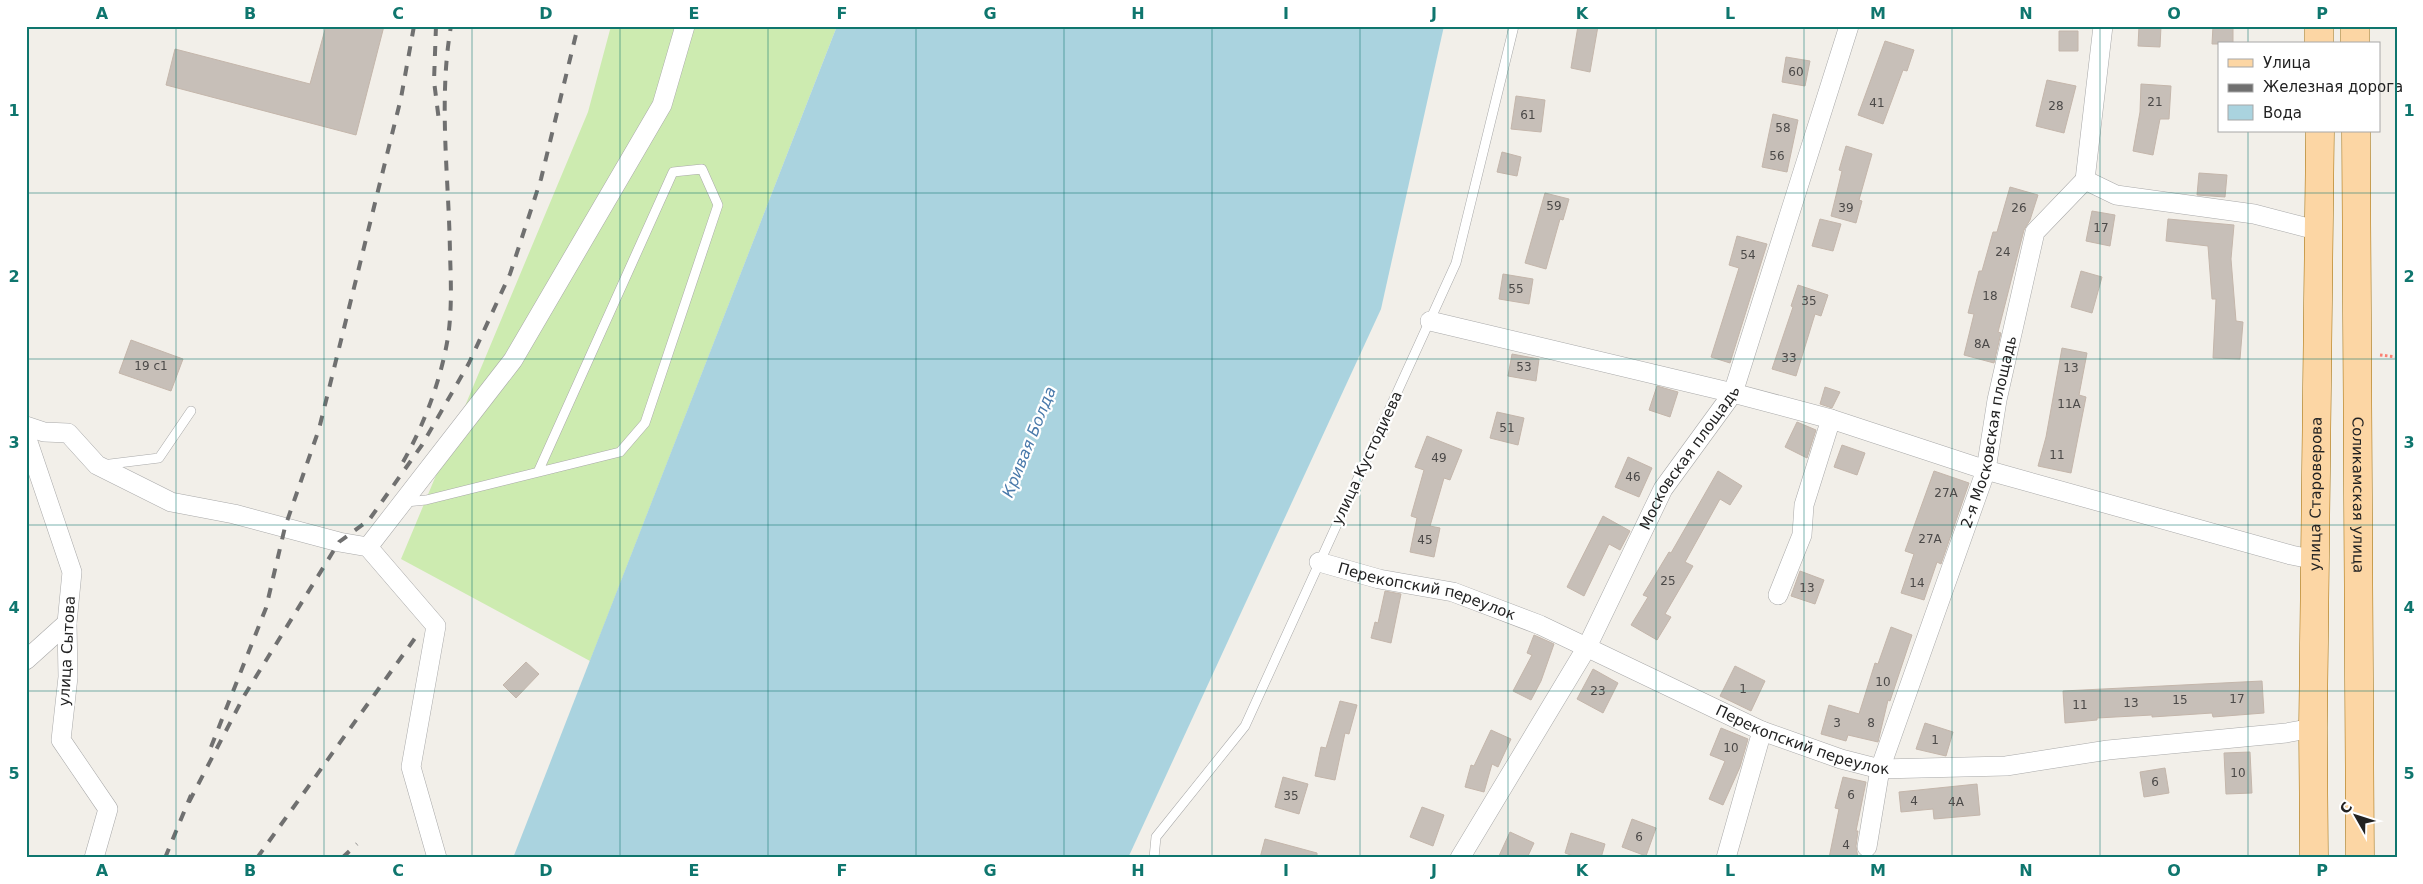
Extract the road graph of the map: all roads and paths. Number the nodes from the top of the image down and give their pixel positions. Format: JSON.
{"nodes":[{"id":1,"x":685,"y":26,"type":"edge"},
{"id":2,"x":1514,"y":26,"type":"edge"},
{"id":3,"x":1849,"y":26,"type":"edge"},
{"id":4,"x":2103,"y":26,"type":"edge"},
{"id":5,"x":2319,"y":26,"type":"edge"},
{"id":6,"x":2355,"y":26,"type":"edge"},
{"id":7,"x":2319,"y":42,"type":"edge"},
{"id":8,"x":2355,"y":42,"type":"edge"},
{"id":9,"x":2320,"y":132,"type":"edge"},
{"id":10,"x":2356,"y":132,"type":"edge"},
{"id":11,"x":2085,"y":180,"type":"junction"},
{"id":12,"x":2320,"y":232,"type":"junction"},
{"id":13,"x":1430,"y":321,"type":"junction"},
{"id":14,"x":1733,"y":393,"type":"junction"},
{"id":15,"x":191,"y":411,"type":"dead end"},
{"id":16,"x":1831,"y":419,"type":"junction"},
{"id":17,"x":26,"y":426,"type":"edge"},
{"id":18,"x":26,"y":436,"type":"edge"},
{"id":19,"x":97,"y":465,"type":"junction"},
{"id":20,"x":1986,"y":470,"type":"junction"},
{"id":21,"x":538,"y":472,"type":"junction"},
{"id":22,"x":32,"y":476,"type":"edge"},
{"id":23,"x":403,"y":502,"type":"junction"},
{"id":24,"x":368,"y":546,"type":"junction"},
{"id":25,"x":2316,"y":560,"type":"junction"},
{"id":26,"x":1319,"y":562,"type":"junction"},
{"id":27,"x":1778,"y":595,"type":"dead end"},
{"id":28,"x":67,"y":623,"type":"junction"},
{"id":29,"x":1587,"y":647,"type":"junction"},
{"id":30,"x":26,"y":660,"type":"edge"},
{"id":31,"x":2313,"y":728,"type":"junction"},
{"id":32,"x":1762,"y":731,"type":"junction"},
{"id":33,"x":1880,"y":769,"type":"junction"},
{"id":34,"x":1867,"y":847,"type":"dead end"},
{"id":35,"x":94,"y":858,"type":"edge"},
{"id":36,"x":436,"y":858,"type":"edge"},
{"id":37,"x":1154,"y":858,"type":"edge"},
{"id":38,"x":1460,"y":858,"type":"edge"},
{"id":39,"x":1726,"y":858,"type":"edge"},
{"id":40,"x":2314,"y":858,"type":"edge"},
{"id":41,"x":2360,"y":858,"type":"edge"}],
"edges":[{"from":1,"to":23,"type":"street"},
{"from":2,"to":13,"type":"lane","name":"улица Кустодиева"},
{"from":3,"to":14,"type":"street","name":"Московская площадь"},
{"from":4,"to":11,"type":"street"},
{"from":5,"to":7,"type":"main road"},
{"from":6,"to":8,"type":"main road"},
{"from":9,"to":12,"type":"main road","name":"улица Староверова"},
{"from":10,"to":41,"type":"main road","name":"Соликамская улица"},
{"from":11,"to":12,"type":"street"},
{"from":11,"to":20,"type":"street","name":"2-я Московская площадь"},
{"from":12,"to":25,"type":"main road","name":"улица Староверова"},
{"from":13,"to":14,"type":"street"},
{"from":13,"to":26,"type":"lane","name":"улица Кустодиева"},
{"from":14,"to":16,"type":"street"},
{"from":14,"to":29,"type":"street","name":"Московская площадь"},
{"from":15,"to":19,"type":"lane"},
{"from":16,"to":20,"type":"street"},
{"from":16,"to":27,"type":"street"},
{"from":17,"to":19,"type":"street"},
{"from":18,"to":22,"type":"street","name":"улица Сытова"},
{"from":19,"to":24,"type":"street"},
{"from":20,"to":25,"type":"street"},
{"from":20,"to":33,"type":"street","name":"2-я Московская площадь"},
{"from":21,"to":21,"type":"lane"},
{"from":21,"to":23,"type":"lane"},
{"from":22,"to":28,"type":"street","name":"улица Сытова"},
{"from":23,"to":24,"type":"street"},
{"from":24,"to":36,"type":"street"},
{"from":25,"to":31,"type":"main road","name":"улица Староверова"},
{"from":26,"to":29,"type":"street","name":"Перекопский переулок"},
{"from":26,"to":37,"type":"lane","name":"улица Кустодиева"},
{"from":28,"to":30,"type":"street"},
{"from":28,"to":35,"type":"street","name":"улица Сытова"},
{"from":29,"to":32,"type":"street","name":"Перекопский переулок"},
{"from":29,"to":38,"type":"street","name":"Московская площадь"},
{"from":31,"to":33,"type":"street","name":"Перекопский переулок"},
{"from":31,"to":40,"type":"main road","name":"улица Староверова"},
{"from":32,"to":33,"type":"street","name":"Перекопский переулок"},
{"from":32,"to":39,"type":"street"},
{"from":33,"to":34,"type":"street","name":"2-я Московская площадь"}]}
